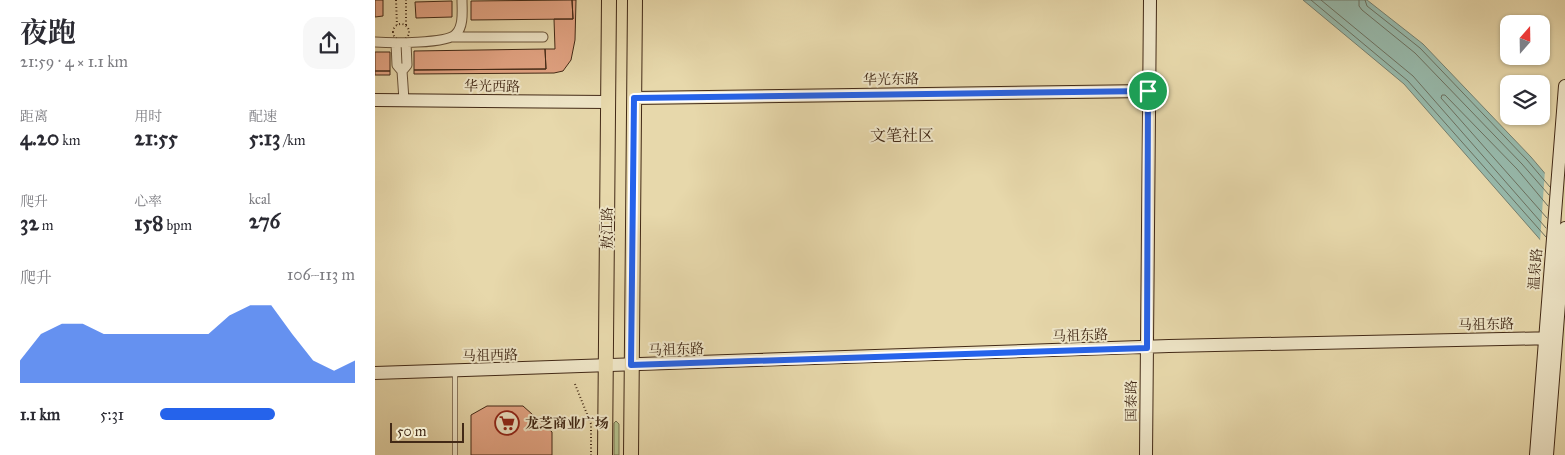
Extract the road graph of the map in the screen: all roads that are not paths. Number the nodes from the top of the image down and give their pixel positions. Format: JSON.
{"nodes":[{"id":1,"x":462,"y":0,"type":"edge"},
{"id":2,"x":609,"y":0,"type":"edge"},
{"id":3,"x":635,"y":0,"type":"edge"},
{"id":4,"x":1150,"y":0,"type":"edge"},
{"id":5,"x":451,"y":37,"type":"junction"},
{"id":6,"x":543,"y":38,"type":"dead end"},
{"id":7,"x":375,"y":42,"type":"edge"},
{"id":8,"x":396,"y":43,"type":"junction"},
{"id":9,"x":406,"y":43,"type":"junction"},
{"id":10,"x":402,"y":71,"type":"junction"},
{"id":11,"x":1565,"y":86,"type":"edge"},
{"id":12,"x":1148,"y":91,"type":"junction"},
{"id":13,"x":634,"y":98,"type":"junction"},
{"id":14,"x":375,"y":100,"type":"edge"},
{"id":15,"x":404,"y":100,"type":"junction"},
{"id":16,"x":608,"y":102,"type":"junction"},
{"id":17,"x":1565,"y":228,"type":"edge"},
{"id":18,"x":1556,"y":270,"type":"junction"},
{"id":19,"x":1550,"y":338,"type":"junction"},
{"id":20,"x":1147,"y":348,"type":"junction"},
{"id":21,"x":631,"y":365,"type":"junction"},
{"id":22,"x":606,"y":366,"type":"junction"},
{"id":23,"x":455,"y":370,"type":"junction"},
{"id":24,"x":375,"y":373,"type":"edge"},
{"id":25,"x":455,"y":455,"type":"edge"},
{"id":26,"x":605,"y":455,"type":"edge"},
{"id":27,"x":631,"y":455,"type":"edge"},
{"id":28,"x":1146,"y":455,"type":"edge"},
{"id":29,"x":1536,"y":455,"type":"edge"},
{"id":30,"x":1547,"y":455,"type":"edge"}],
"edges":[{"from":1,"to":5,"type":"street"},
{"from":2,"to":16,"type":"main road","name":"敖江路"},
{"from":3,"to":13,"type":"main road","name":"敖江路"},
{"from":4,"to":12,"type":"main road","name":"国泰路"},
{"from":5,"to":6,"type":"street"},
{"from":5,"to":9,"type":"street"},
{"from":7,"to":8,"type":"street"},
{"from":8,"to":9,"type":"street"},
{"from":8,"to":10,"type":"street"},
{"from":9,"to":10,"type":"street"},
{"from":10,"to":15,"type":"street"},
{"from":11,"to":18,"type":"main road","name":"温泉路"},
{"from":12,"to":13,"type":"main road","name":"华光东路"},
{"from":12,"to":20,"type":"main road","name":"国泰路"},
{"from":13,"to":21,"type":"main road","name":"敖江路"},
{"from":14,"to":15,"type":"main road","name":"华光西路"},
{"from":15,"to":16,"type":"main road","name":"华光西路"},
{"from":16,"to":22,"type":"main road","name":"敖江路"},
{"from":17,"to":18,"type":"main road","name":"温泉路"},
{"from":18,"to":19,"type":"main road","name":"温泉路"},
{"from":19,"to":20,"type":"main road","name":"马祖东路"},
{"from":19,"to":29,"type":"main road","name":"温泉路"},
{"from":19,"to":30,"type":"main road","name":"温泉路"},
{"from":20,"to":21,"type":"main road","name":"马祖东路"},
{"from":20,"to":28,"type":"main road","name":"国泰路"},
{"from":21,"to":22,"type":"main road","name":"马祖东路"},
{"from":21,"to":27,"type":"main road","name":"敖江路"},
{"from":22,"to":23,"type":"main road","name":"马祖西路"},
{"from":22,"to":26,"type":"main road","name":"敖江路"},
{"from":23,"to":24,"type":"main road","name":"马祖西路"},
{"from":23,"to":25,"type":"lane"}]}
